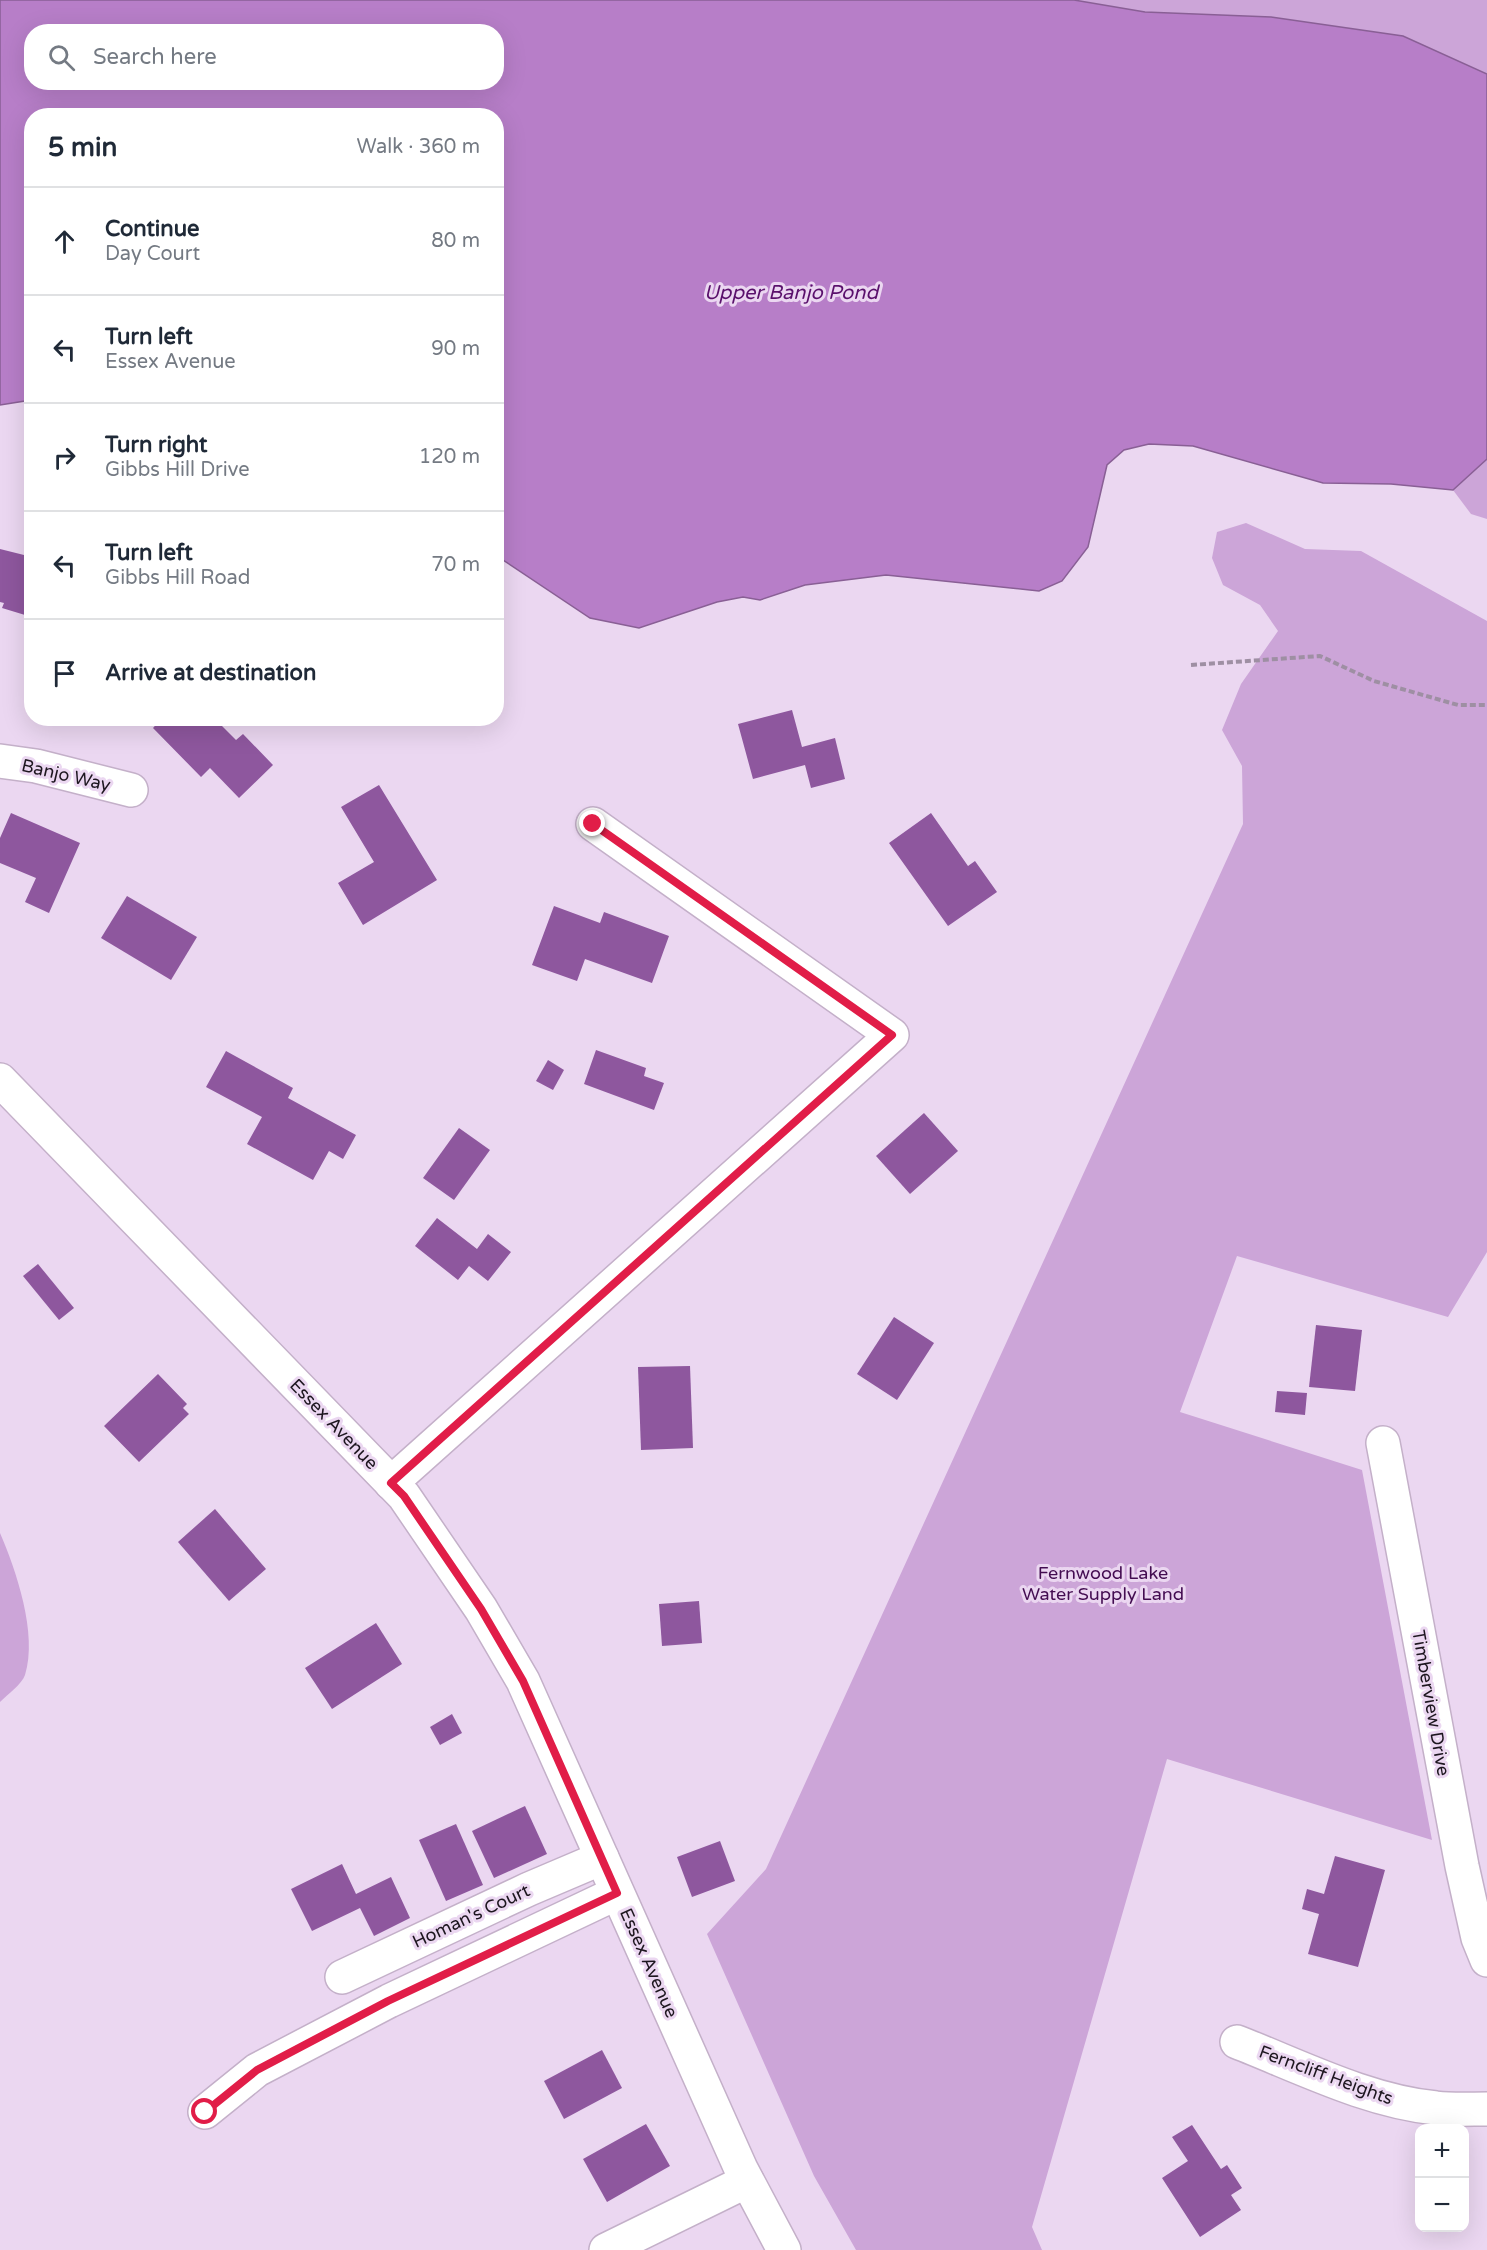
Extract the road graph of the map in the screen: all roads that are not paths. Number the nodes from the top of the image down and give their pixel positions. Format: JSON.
{"nodes":[{"id":1,"x":0,"y":761,"type":"edge"},
{"id":2,"x":131,"y":790,"type":"dead end"},
{"id":3,"x":593,"y":824,"type":"dead end"},
{"id":4,"x":0,"y":1080,"type":"edge"},
{"id":5,"x":1383,"y":1443,"type":"dead end"},
{"id":6,"x":391,"y":1483,"type":"junction"},
{"id":7,"x":602,"y":1858,"type":"junction"},
{"id":8,"x":617,"y":1893,"type":"junction"},
{"id":9,"x":1487,"y":1960,"type":"edge"},
{"id":10,"x":342,"y":1977,"type":"dead end"},
{"id":11,"x":1237,"y":2043,"type":"dead end"},
{"id":12,"x":1487,"y":2109,"type":"edge"},
{"id":13,"x":205,"y":2112,"type":"dead end"},
{"id":14,"x":747,"y":2181,"type":"junction"},
{"id":15,"x":606,"y":2250,"type":"edge"},
{"id":16,"x":784,"y":2250,"type":"edge"}],
"edges":[{"from":1,"to":2,"type":"street","name":"Banjo Way"},
{"from":3,"to":6,"type":"street"},
{"from":4,"to":6,"type":"street","name":"Essex Avenue"},
{"from":5,"to":9,"type":"street","name":"Timberview Drive"},
{"from":6,"to":7,"type":"street","name":"Essex Avenue"},
{"from":7,"to":8,"type":"street","name":"Essex Avenue"},
{"from":7,"to":10,"type":"street","name":"Homan's Court"},
{"from":8,"to":13,"type":"street"},
{"from":8,"to":14,"type":"street","name":"Essex Avenue"},
{"from":11,"to":12,"type":"street","name":"Ferncliff Heights"},
{"from":14,"to":15,"type":"street"},
{"from":14,"to":16,"type":"street","name":"Essex Avenue"}]}
